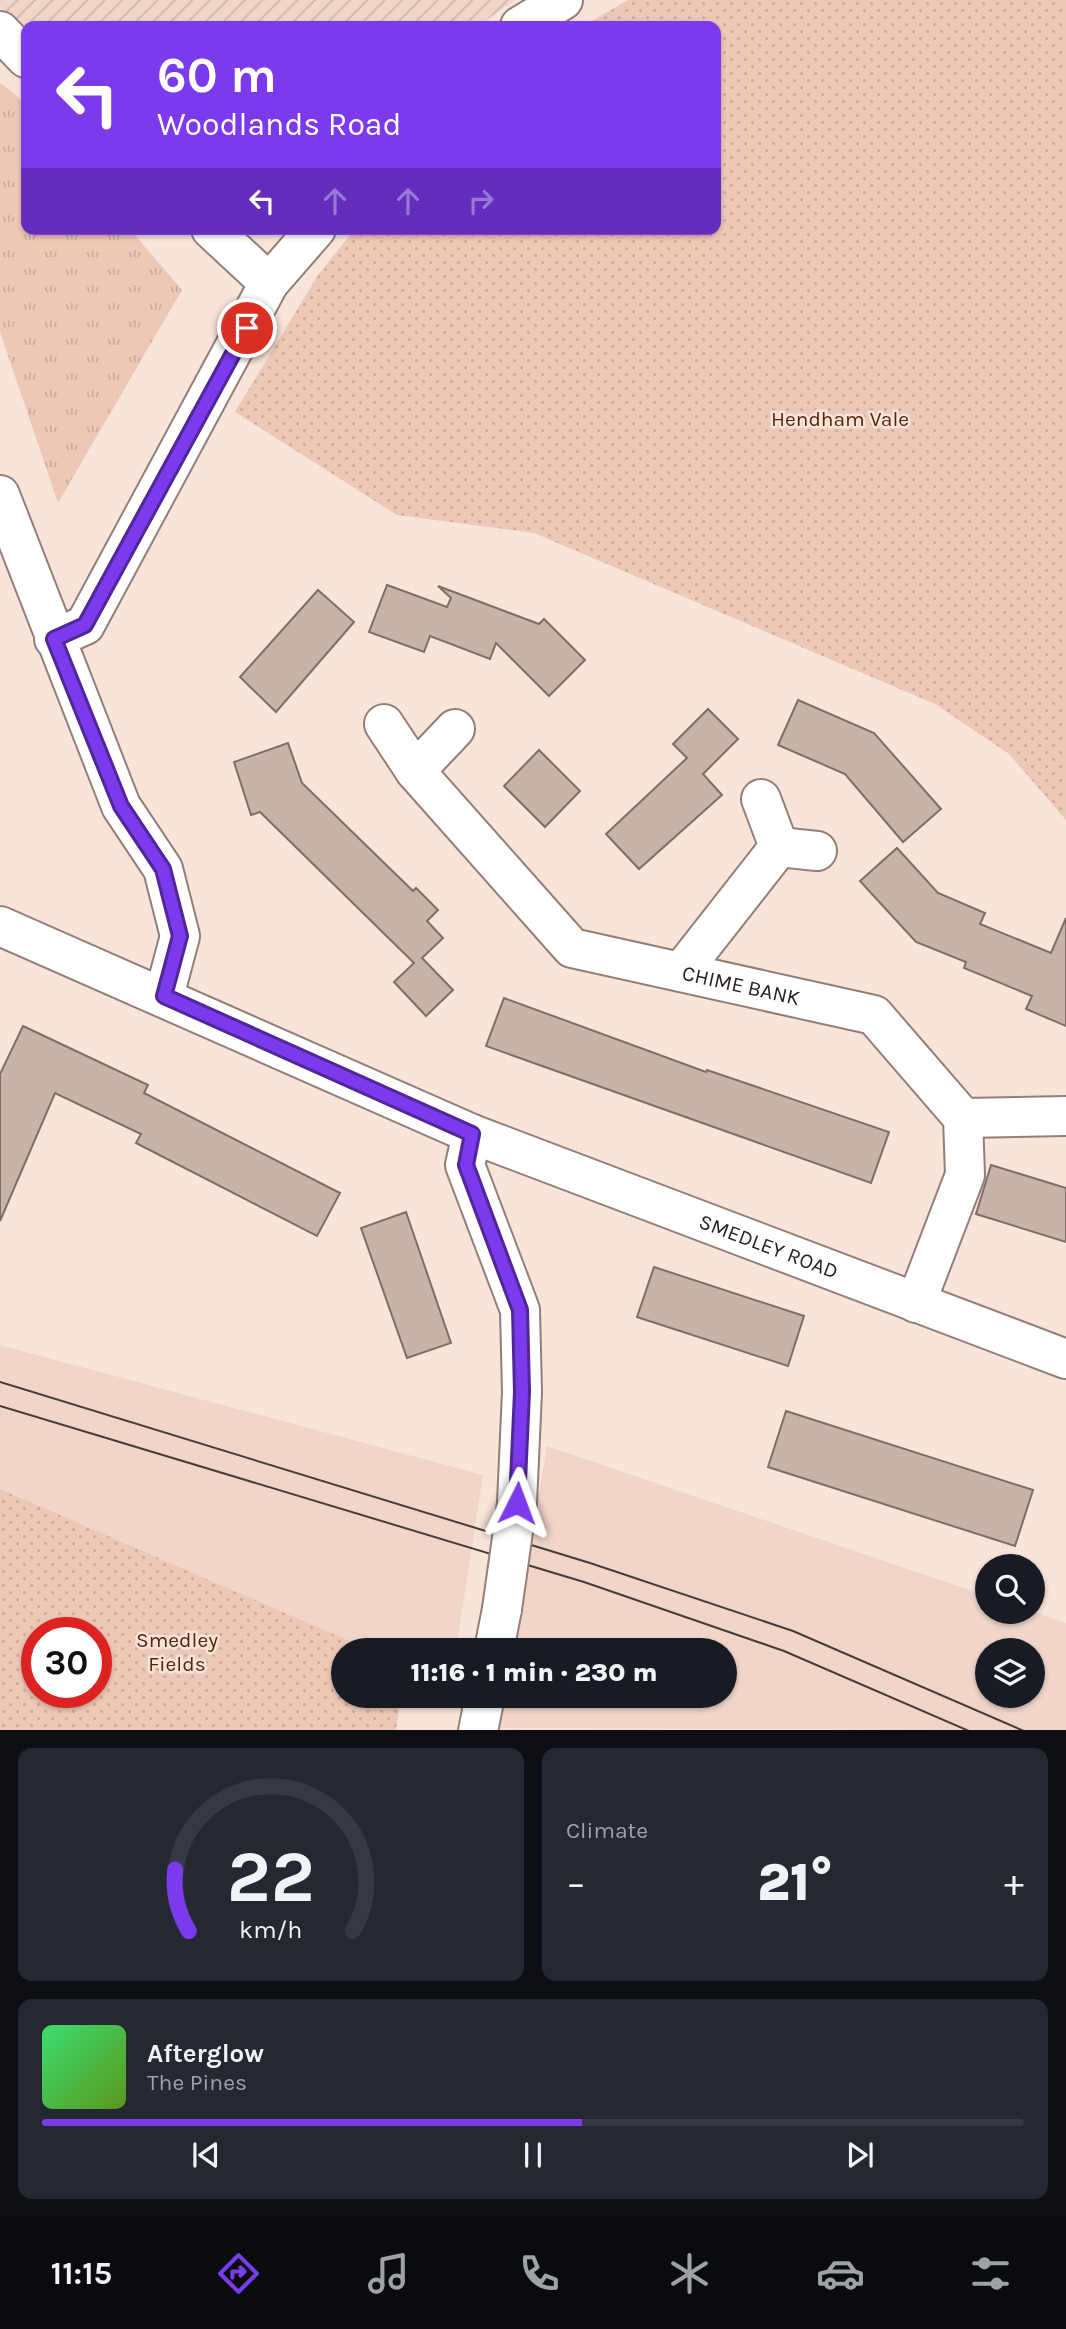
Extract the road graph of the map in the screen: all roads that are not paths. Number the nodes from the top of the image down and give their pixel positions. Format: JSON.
{"nodes":[{"id":1,"x":563,"y":0,"type":"edge"},
{"id":2,"x":528,"y":21,"type":"edge"},
{"id":3,"x":0,"y":31,"type":"edge"},
{"id":4,"x":21,"y":53,"type":"edge"},
{"id":5,"x":217,"y":235,"type":"edge"},
{"id":6,"x":311,"y":235,"type":"edge"},
{"id":7,"x":269,"y":284,"type":"junction"},
{"id":8,"x":0,"y":495,"type":"edge"},
{"id":9,"x":54,"y":639,"type":"junction"},
{"id":10,"x":384,"y":724,"type":"dead end"},
{"id":11,"x":456,"y":729,"type":"dead end"},
{"id":12,"x":415,"y":771,"type":"junction"},
{"id":13,"x":761,"y":799,"type":"dead end"},
{"id":14,"x":779,"y":847,"type":"junction"},
{"id":15,"x":817,"y":851,"type":"dead end"},
{"id":16,"x":0,"y":926,"type":"edge"},
{"id":17,"x":681,"y":972,"type":"junction"},
{"id":18,"x":164,"y":996,"type":"junction"},
{"id":19,"x":1066,"y":1116,"type":"edge"},
{"id":20,"x":962,"y":1118,"type":"junction"},
{"id":21,"x":472,"y":1134,"type":"junction"},
{"id":22,"x":916,"y":1303,"type":"junction"},
{"id":23,"x":1066,"y":1359,"type":"edge"},
{"id":24,"x":496,"y":1638,"type":"edge"},
{"id":25,"x":483,"y":1708,"type":"edge"},
{"id":26,"x":478,"y":1730,"type":"edge"}],
"edges":[{"from":1,"to":2,"type":"street"},
{"from":3,"to":4,"type":"street"},
{"from":5,"to":7,"type":"street"},
{"from":6,"to":7,"type":"street"},
{"from":7,"to":9,"type":"street"},
{"from":8,"to":9,"type":"street"},
{"from":9,"to":18,"type":"street"},
{"from":10,"to":12,"type":"street","name":"CHIME BANK"},
{"from":11,"to":12,"type":"street"},
{"from":12,"to":17,"type":"street","name":"CHIME BANK"},
{"from":13,"to":14,"type":"street"},
{"from":14,"to":15,"type":"street"},
{"from":14,"to":17,"type":"street"},
{"from":16,"to":18,"type":"street","name":"SMEDLEY ROAD"},
{"from":17,"to":20,"type":"street","name":"CHIME BANK"},
{"from":18,"to":21,"type":"street","name":"SMEDLEY ROAD"},
{"from":19,"to":20,"type":"street"},
{"from":20,"to":22,"type":"street"},
{"from":21,"to":22,"type":"street","name":"SMEDLEY ROAD"},
{"from":21,"to":24,"type":"street","bridge":true},
{"from":22,"to":23,"type":"street","name":"SMEDLEY ROAD"},
{"from":25,"to":26,"type":"street"}]}
